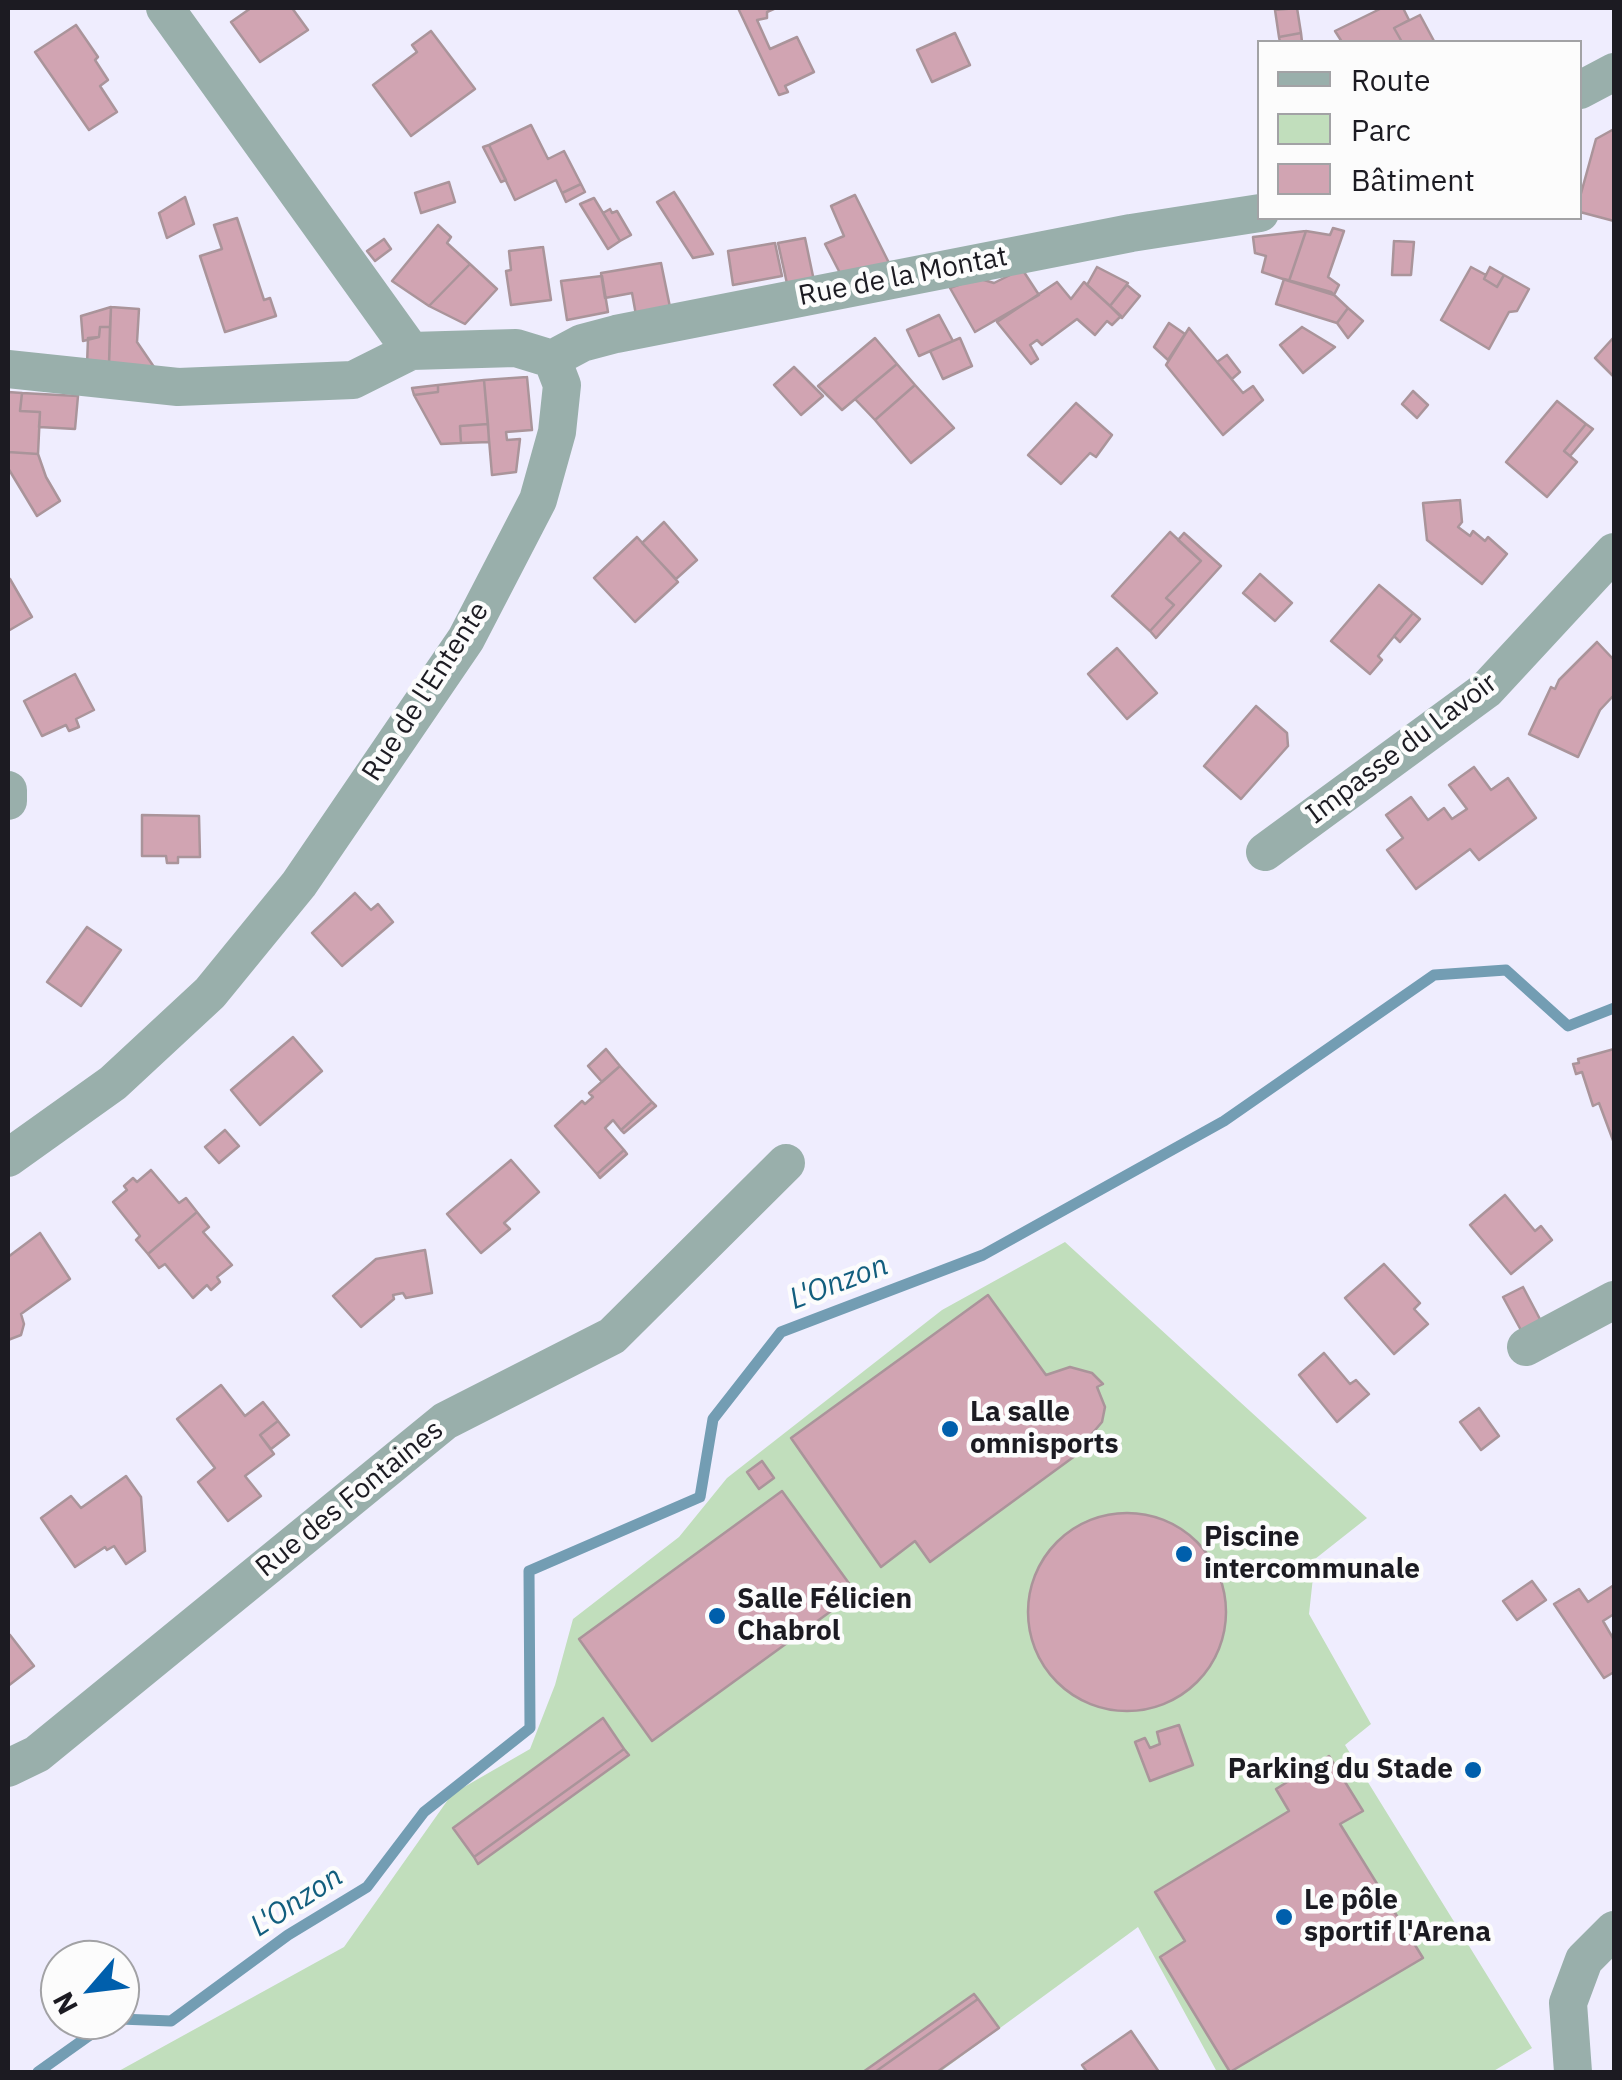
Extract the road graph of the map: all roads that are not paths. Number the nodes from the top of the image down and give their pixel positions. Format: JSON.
{"nodes":[{"id":1,"x":165,"y":8,"type":"edge"},
{"id":2,"x":1614,"y":72,"type":"edge"},
{"id":3,"x":1582,"y":89,"type":"edge"},
{"id":4,"x":1257,"y":213,"type":"edge"},
{"id":5,"x":411,"y":351,"type":"junction"},
{"id":6,"x":552,"y":359,"type":"junction"},
{"id":7,"x":8,"y":370,"type":"edge"},
{"id":8,"x":1614,"y":552,"type":"edge"},
{"id":9,"x":8,"y":790,"type":"edge"},
{"id":10,"x":8,"y":802,"type":"edge"},
{"id":11,"x":1266,"y":852,"type":"dead end"},
{"id":12,"x":8,"y":1158,"type":"edge"},
{"id":13,"x":786,"y":1163,"type":"dead end"},
{"id":14,"x":1614,"y":1300,"type":"edge"},
{"id":15,"x":1526,"y":1348,"type":"dead end"},
{"id":16,"x":8,"y":1768,"type":"edge"},
{"id":17,"x":1614,"y":1930,"type":"edge"},
{"id":18,"x":1572,"y":2071,"type":"edge"}],
"edges":[{"from":1,"to":5,"type":"street"},
{"from":2,"to":3,"type":"street"},
{"from":4,"to":6,"type":"street","name":"Rue de la Montat"},
{"from":5,"to":6,"type":"street"},
{"from":5,"to":7,"type":"street"},
{"from":6,"to":12,"type":"street","name":"Rue de l'Entente"},
{"from":8,"to":11,"type":"street","name":"Impasse du Lavoir"},
{"from":9,"to":10,"type":"street"},
{"from":13,"to":16,"type":"street","name":"Rue des Fontaines"},
{"from":14,"to":15,"type":"street"},
{"from":17,"to":18,"type":"street"}]}
